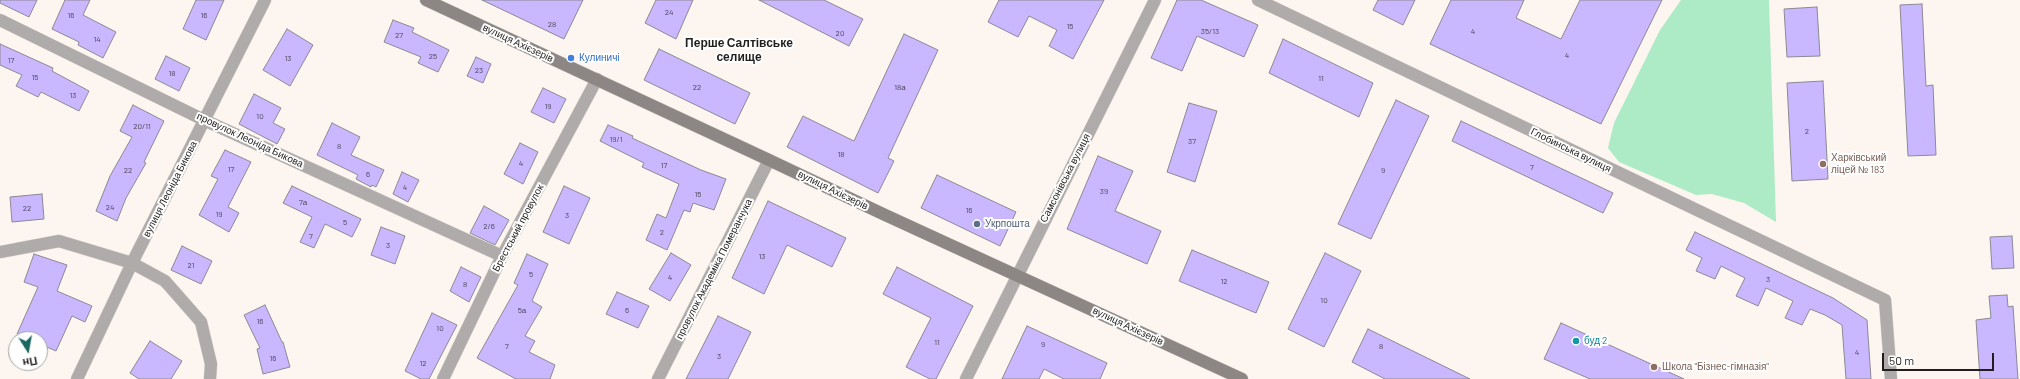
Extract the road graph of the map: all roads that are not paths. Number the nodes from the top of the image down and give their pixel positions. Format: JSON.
{"nodes":[{"id":1,"x":265,"y":0,"type":"edge"},
{"id":2,"x":426,"y":0,"type":"edge"},
{"id":3,"x":1155,"y":0,"type":"edge"},
{"id":4,"x":1258,"y":0,"type":"edge"},
{"id":5,"x":0,"y":20,"type":"edge"},
{"id":6,"x":597,"y":79,"type":"junction"},
{"id":7,"x":204,"y":120,"type":"junction"},
{"id":8,"x":770,"y":160,"type":"junction"},
{"id":9,"x":0,"y":252,"type":"edge"},
{"id":10,"x":502,"y":256,"type":"junction"},
{"id":11,"x":132,"y":263,"type":"junction"},
{"id":12,"x":1016,"y":274,"type":"junction"},
{"id":13,"x":77,"y":379,"type":"edge"},
{"id":14,"x":210,"y":379,"type":"edge"},
{"id":15,"x":443,"y":379,"type":"edge"},
{"id":16,"x":658,"y":379,"type":"edge"},
{"id":17,"x":966,"y":379,"type":"edge"},
{"id":18,"x":1242,"y":379,"type":"edge"},
{"id":19,"x":1891,"y":379,"type":"edge"}],
"edges":[{"from":1,"to":7,"type":"street","name":"вулиця Леоніда Бикова"},
{"from":2,"to":6,"type":"main road","name":"вулиця Ахієзерів"},
{"from":3,"to":12,"type":"street","name":"Самсонівська вулиця"},
{"from":4,"to":19,"type":"street","name":"Глобинська вулиця"},
{"from":5,"to":7,"type":"street","name":"провулок Леоніда Бикова"},
{"from":6,"to":8,"type":"main road","name":"вулиця Ахієзерів"},
{"from":6,"to":10,"type":"street","name":"Брестський провулок"},
{"from":7,"to":10,"type":"street","name":"провулок Леоніда Бикова"},
{"from":7,"to":11,"type":"street","name":"вулиця Леоніда Бикова"},
{"from":8,"to":12,"type":"main road","name":"вулиця Ахієзерів"},
{"from":8,"to":16,"type":"street","name":"провулок Академіка Померанчука"},
{"from":9,"to":11,"type":"street"},
{"from":10,"to":15,"type":"street","name":"Брестський провулок"},
{"from":11,"to":13,"type":"street","name":"вулиця Леоніда Бикова"},
{"from":11,"to":14,"type":"street"},
{"from":12,"to":17,"type":"street","name":"Самсонівська вулиця"},
{"from":12,"to":18,"type":"main road","name":"вулиця Ахієзерів"}]}
